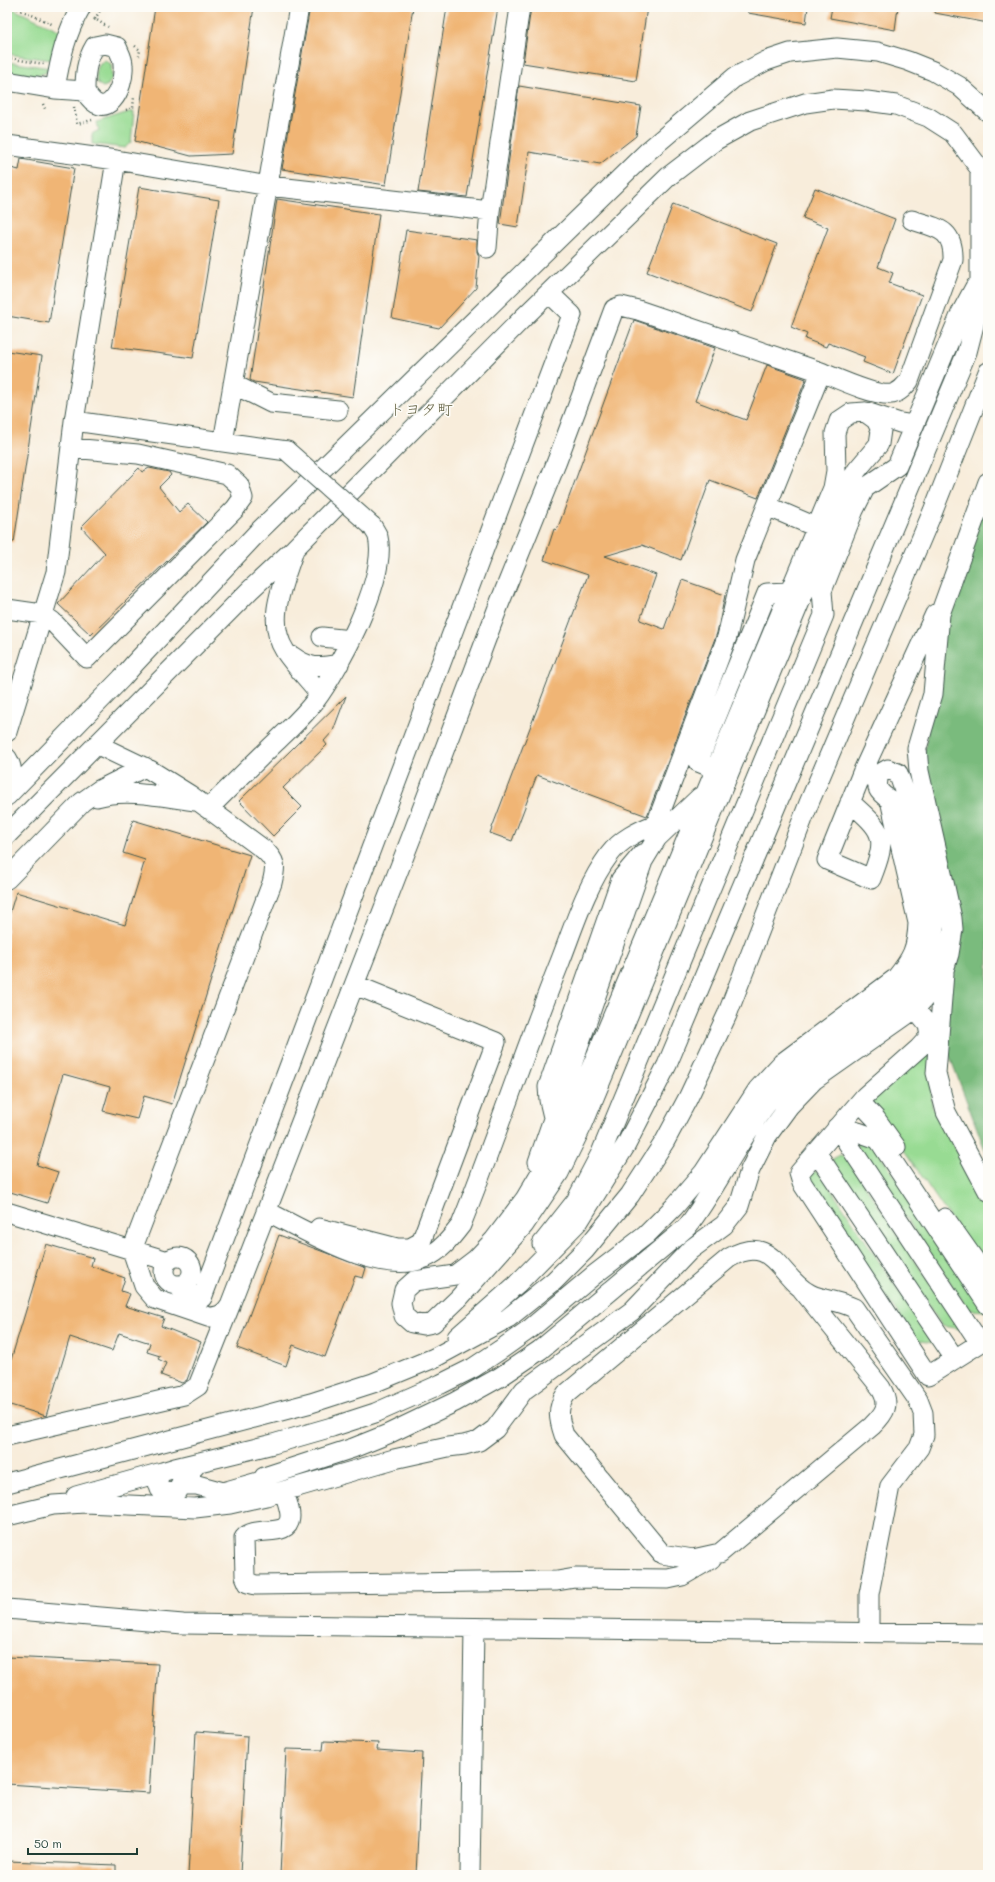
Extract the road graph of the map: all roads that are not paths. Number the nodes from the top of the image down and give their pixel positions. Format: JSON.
{"nodes":[{"id":1,"x":81,"y":7,"type":"edge"},
{"id":2,"x":299,"y":7,"type":"edge"},
{"id":3,"x":520,"y":7,"type":"edge"},
{"id":4,"x":7,"y":81,"type":"edge"},
{"id":5,"x":55,"y":89,"type":"junction"},
{"id":6,"x":84,"y":91,"type":"dead end"},
{"id":7,"x":988,"y":112,"type":"edge"},
{"id":8,"x":7,"y":145,"type":"edge"},
{"id":9,"x":116,"y":160,"type":"junction"},
{"id":10,"x":984,"y":177,"type":"edge"},
{"id":11,"x":269,"y":186,"type":"junction"},
{"id":12,"x":490,"y":211,"type":"junction"},
{"id":13,"x":912,"y":220,"type":"dead end"},
{"id":14,"x":488,"y":248,"type":"dead end"},
{"id":15,"x":981,"y":276,"type":"junction"},
{"id":16,"x":549,"y":293,"type":"junction"},
{"id":17,"x":820,"y":372,"type":"junction"},
{"id":18,"x":988,"y":372,"type":"edge"},
{"id":19,"x":233,"y":384,"type":"junction"},
{"id":20,"x":338,"y":410,"type":"dead end"},
{"id":21,"x":865,"y":412,"type":"junction"},
{"id":22,"x":74,"y":421,"type":"junction"},
{"id":23,"x":913,"y":425,"type":"junction"},
{"id":24,"x":223,"y":442,"type":"junction"},
{"id":25,"x":71,"y":448,"type":"junction"},
{"id":26,"x":988,"y":482,"type":"edge"},
{"id":27,"x":767,"y":506,"type":"junction"},
{"id":28,"x":816,"y":527,"type":"junction"},
{"id":29,"x":294,"y":549,"type":"junction"},
{"id":30,"x":948,"y":588,"type":"junction"},
{"id":31,"x":7,"y":609,"type":"edge"},
{"id":32,"x":42,"y":614,"type":"junction"},
{"id":33,"x":322,"y":637,"type":"dead end"},
{"id":34,"x":351,"y":640,"type":"junction"},
{"id":35,"x":285,"y":651,"type":"junction"},
{"id":36,"x":339,"y":664,"type":"junction"},
{"id":37,"x":905,"y":677,"type":"junction"},
{"id":38,"x":934,"y":678,"type":"junction"},
{"id":39,"x":320,"y":694,"type":"junction"},
{"id":40,"x":7,"y":732,"type":"edge"},
{"id":41,"x":98,"y":745,"type":"junction"},
{"id":42,"x":145,"y":767,"type":"junction"},
{"id":43,"x":870,"y":776,"type":"junction"},
{"id":44,"x":710,"y":782,"type":"junction"},
{"id":45,"x":7,"y":796,"type":"edge"},
{"id":46,"x":82,"y":802,"type":"junction"},
{"id":47,"x":850,"y":802,"type":"dead end"},
{"id":48,"x":202,"y":805,"type":"junction"},
{"id":49,"x":7,"y":835,"type":"edge"},
{"id":50,"x":7,"y":879,"type":"edge"},
{"id":51,"x":944,"y":970,"type":"junction"},
{"id":52,"x":355,"y":985,"type":"junction"},
{"id":53,"x":915,"y":1009,"type":"junction"},
{"id":54,"x":919,"y":1048,"type":"junction"},
{"id":55,"x":938,"y":1055,"type":"junction"},
{"id":56,"x":860,"y":1102,"type":"junction"},
{"id":57,"x":837,"y":1128,"type":"junction"},
{"id":58,"x":816,"y":1152,"type":"junction"},
{"id":59,"x":988,"y":1191,"type":"edge"},
{"id":60,"x":525,"y":1199,"type":"junction"},
{"id":61,"x":266,"y":1211,"type":"junction"},
{"id":62,"x":7,"y":1212,"type":"edge"},
{"id":63,"x":285,"y":1220,"type":"junction"},
{"id":64,"x":132,"y":1250,"type":"junction"},
{"id":65,"x":988,"y":1279,"type":"edge"},
{"id":66,"x":800,"y":1287,"type":"junction"},
{"id":67,"x":230,"y":1305,"type":"junction"},
{"id":68,"x":988,"y":1305,"type":"edge"},
{"id":69,"x":984,"y":1340,"type":"edge"},
{"id":70,"x":434,"y":1358,"type":"junction"},
{"id":71,"x":954,"y":1359,"type":"junction"},
{"id":72,"x":7,"y":1436,"type":"edge"},
{"id":73,"x":198,"y":1463,"type":"junction"},
{"id":74,"x":162,"y":1472,"type":"junction"},
{"id":75,"x":316,"y":1482,"type":"junction"},
{"id":76,"x":7,"y":1483,"type":"edge"},
{"id":77,"x":180,"y":1485,"type":"junction"},
{"id":78,"x":284,"y":1491,"type":"junction"},
{"id":79,"x":290,"y":1515,"type":"junction"},
{"id":80,"x":8,"y":1516,"type":"edge"},
{"id":81,"x":720,"y":1553,"type":"junction"},
{"id":82,"x":7,"y":1608,"type":"edge"},
{"id":83,"x":474,"y":1629,"type":"junction"},
{"id":84,"x":870,"y":1633,"type":"junction"},
{"id":85,"x":988,"y":1634,"type":"edge"},
{"id":86,"x":470,"y":1875,"type":"edge"}],
"edges":[{"from":1,"to":5,"type":"street"},
{"from":2,"to":11,"type":"street"},
{"from":3,"to":12,"type":"street"},
{"from":4,"to":5,"type":"street"},
{"from":5,"to":6,"type":"street"},
{"from":7,"to":45,"type":"street"},
{"from":8,"to":9,"type":"street"},
{"from":9,"to":11,"type":"street"},
{"from":9,"to":22,"type":"street"},
{"from":10,"to":15,"type":"street"},
{"from":10,"to":16,"type":"street"},
{"from":11,"to":12,"type":"street"},
{"from":11,"to":19,"type":"street"},
{"from":12,"to":14,"type":"street"},
{"from":13,"to":17,"type":"street"},
{"from":15,"to":23,"type":"street"},
{"from":15,"to":70,"type":"street"},
{"from":16,"to":29,"type":"street"},
{"from":16,"to":64,"type":"street"},
{"from":17,"to":27,"type":"street"},
{"from":17,"to":52,"type":"street"},
{"from":18,"to":70,"type":"street"},
{"from":19,"to":20,"type":"street"},
{"from":19,"to":24,"type":"street"},
{"from":21,"to":23,"type":"street"},
{"from":21,"to":28,"type":"street"},
{"from":21,"to":60,"type":"street"},
{"from":22,"to":24,"type":"street"},
{"from":22,"to":25,"type":"street"},
{"from":23,"to":70,"type":"street"},
{"from":24,"to":34,"type":"street","bridge":true},
{"from":25,"to":32,"type":"street"},
{"from":25,"to":32,"type":"street"},
{"from":26,"to":30,"type":"street"},
{"from":27,"to":28,"type":"street"},
{"from":27,"to":63,"type":"street"},
{"from":28,"to":44,"type":"street"},
{"from":29,"to":35,"type":"street"},
{"from":29,"to":41,"type":"street"},
{"from":30,"to":37,"type":"street"},
{"from":30,"to":38,"type":"street"},
{"from":31,"to":32,"type":"street"},
{"from":32,"to":40,"type":"street"},
{"from":33,"to":34,"type":"street"},
{"from":34,"to":36,"type":"street"},
{"from":35,"to":36,"type":"street"},
{"from":35,"to":39,"type":"street"},
{"from":36,"to":39,"type":"street"},
{"from":37,"to":38,"type":"street"},
{"from":37,"to":43,"type":"street"},
{"from":38,"to":51,"type":"street"},
{"from":39,"to":48,"type":"street"},
{"from":41,"to":42,"type":"street"},
{"from":41,"to":49,"type":"street"},
{"from":42,"to":46,"type":"street"},
{"from":42,"to":48,"type":"street"},
{"from":43,"to":47,"type":"street"},
{"from":43,"to":73,"type":"street"},
{"from":43,"to":77,"type":"street"},
{"from":44,"to":60,"type":"street"},
{"from":44,"to":60,"type":"street"},
{"from":46,"to":48,"type":"street"},
{"from":46,"to":50,"type":"street"},
{"from":48,"to":64,"type":"street"},
{"from":51,"to":53,"type":"street"},
{"from":51,"to":55,"type":"street"},
{"from":52,"to":61,"type":"street"},
{"from":52,"to":63,"type":"street"},
{"from":53,"to":54,"type":"street"},
{"from":53,"to":75,"type":"street"},
{"from":54,"to":55,"type":"street"},
{"from":54,"to":56,"type":"street"},
{"from":55,"to":59,"type":"street"},
{"from":56,"to":57,"type":"street"},
{"from":56,"to":65,"type":"street"},
{"from":57,"to":58,"type":"street"},
{"from":57,"to":68,"type":"street"},
{"from":57,"to":69,"type":"street"},
{"from":58,"to":71,"type":"street"},
{"from":58,"to":71,"type":"street"},
{"from":61,"to":63,"type":"street"},
{"from":61,"to":67,"type":"street"},
{"from":62,"to":64,"type":"street"},
{"from":64,"to":67,"type":"street"},
{"from":66,"to":81,"type":"street"},
{"from":66,"to":81,"type":"street"},
{"from":66,"to":84,"type":"street"},
{"from":67,"to":72,"type":"street"},
{"from":69,"to":71,"type":"street"},
{"from":70,"to":76,"type":"street"},
{"from":73,"to":74,"type":"street"},
{"from":73,"to":77,"type":"street"},
{"from":74,"to":77,"type":"street"},
{"from":74,"to":80,"type":"street"},
{"from":75,"to":78,"type":"street"},
{"from":75,"to":79,"type":"street"},
{"from":78,"to":79,"type":"street"},
{"from":78,"to":80,"type":"street"},
{"from":79,"to":81,"type":"street"},
{"from":82,"to":83,"type":"street"},
{"from":83,"to":84,"type":"street"},
{"from":83,"to":86,"type":"street"},
{"from":84,"to":85,"type":"street"}]}
